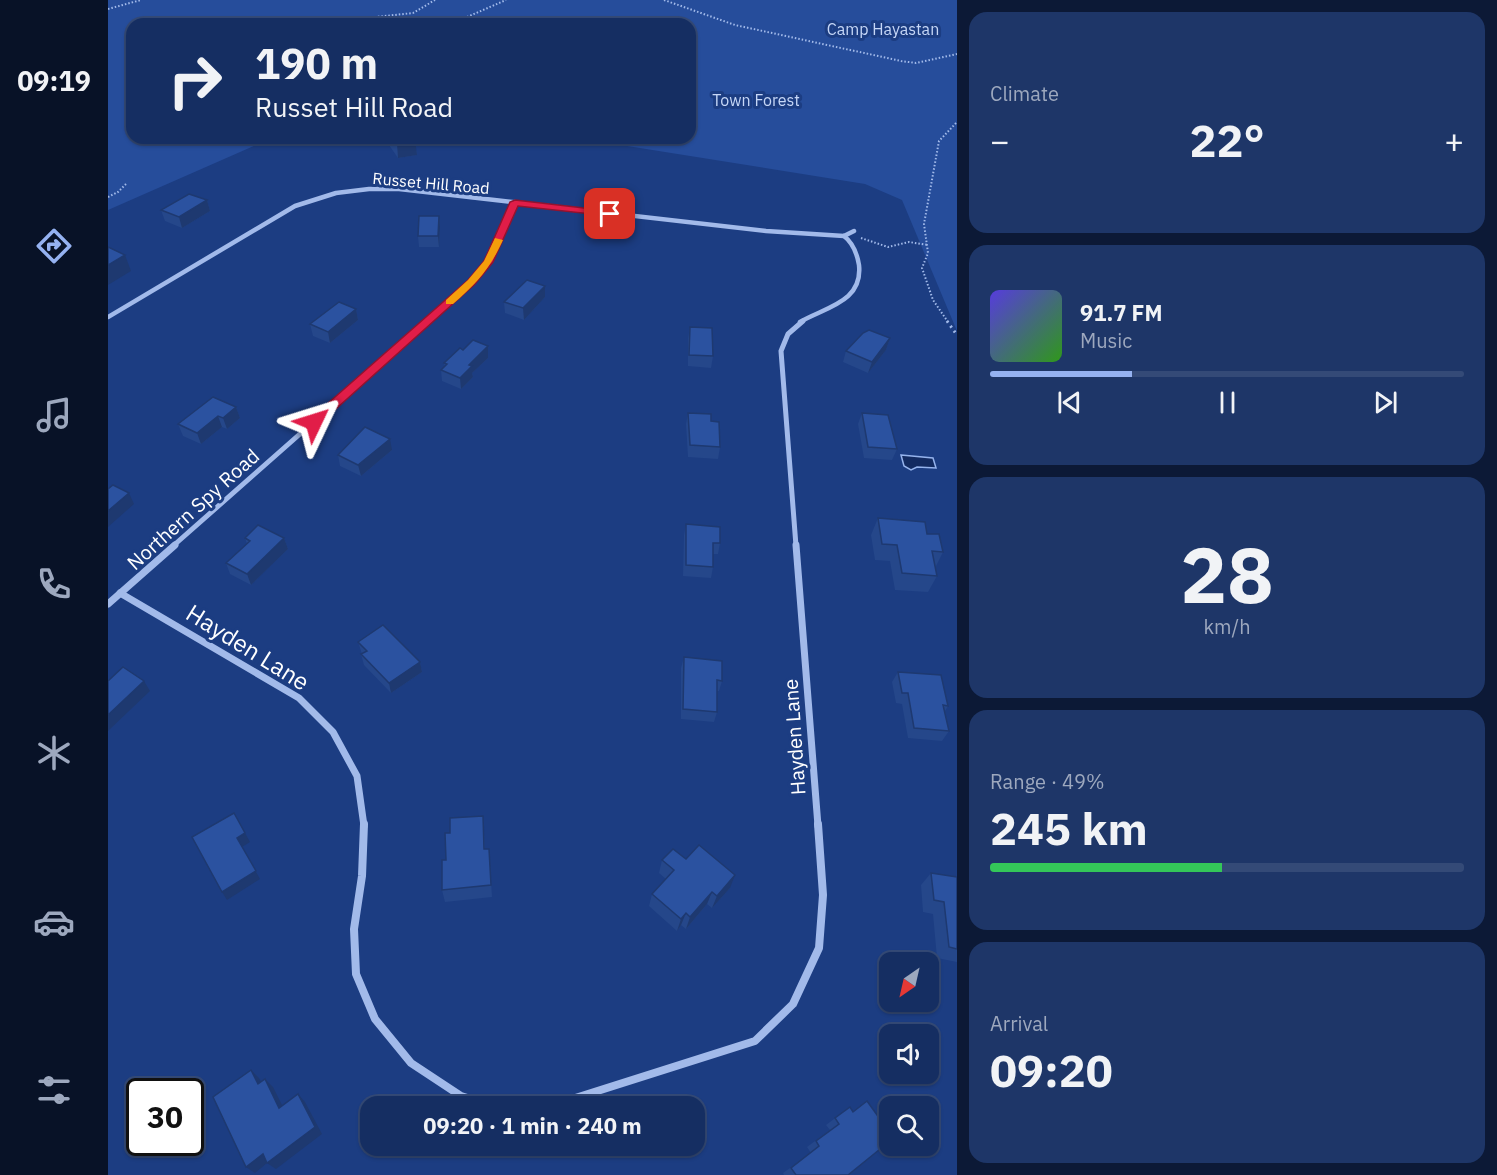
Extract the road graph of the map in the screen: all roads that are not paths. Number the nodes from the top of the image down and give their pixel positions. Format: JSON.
{"nodes":[{"id":1,"x":515,"y":202,"type":"junction"},
{"id":2,"x":854,"y":231,"type":"road end"},
{"id":3,"x":844,"y":236,"type":"junction"},
{"id":4,"x":108,"y":317,"type":"edge"},
{"id":5,"x":120,"y":593,"type":"junction"},
{"id":6,"x":108,"y":604,"type":"edge"},
{"id":7,"x":461,"y":1096,"type":"edge"},
{"id":8,"x":587,"y":1096,"type":"edge"}],
"edges":[{"from":1,"to":3,"type":"street","name":"Russet Hill Road"},
{"from":1,"to":4,"type":"street","name":"Russet Hill Road"},
{"from":1,"to":5,"type":"street","name":"Northern Spy Road"},
{"from":2,"to":3,"type":"street"},
{"from":3,"to":8,"type":"street","name":"Hayden Lane"},
{"from":5,"to":6,"type":"street","name":"Northern Spy Road"},
{"from":5,"to":7,"type":"street","name":"Hayden Lane"}]}
